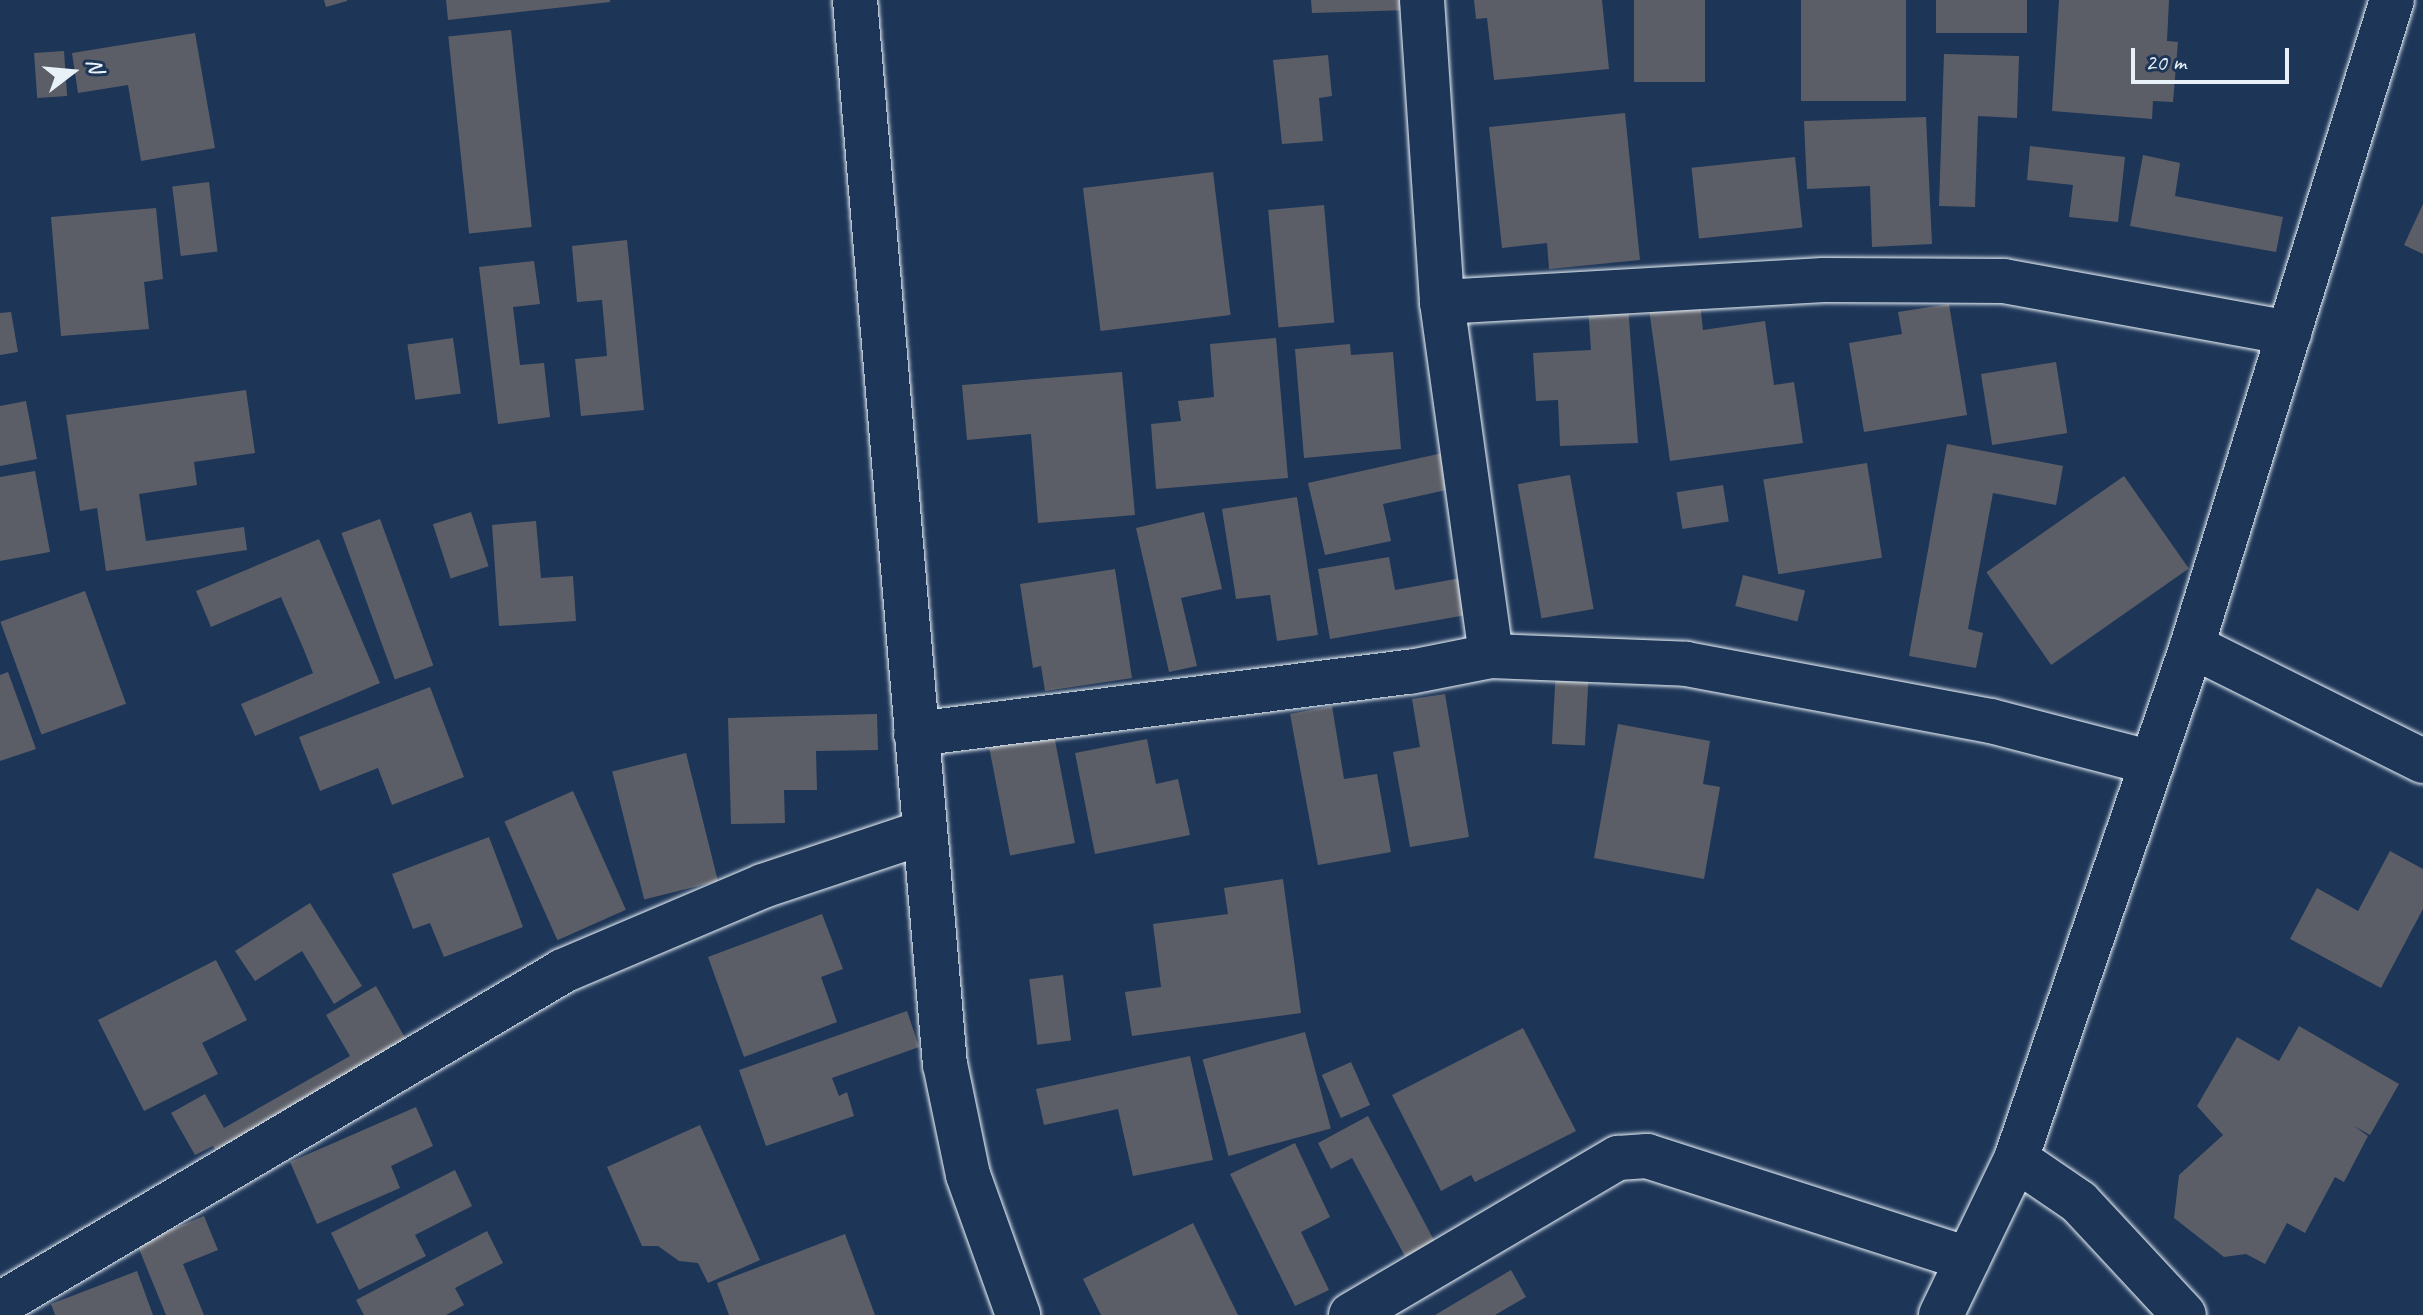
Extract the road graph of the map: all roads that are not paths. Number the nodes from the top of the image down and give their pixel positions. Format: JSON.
{"nodes":[{"id":1,"x":855,"y":0,"type":"edge"},
{"id":2,"x":1422,"y":0,"type":"edge"},
{"id":3,"x":2392,"y":0,"type":"edge"},
{"id":4,"x":1442,"y":302,"type":"junction"},
{"id":5,"x":2289,"y":333,"type":"junction"},
{"id":6,"x":2192,"y":646,"type":"junction"},
{"id":7,"x":1491,"y":656,"type":"junction"},
{"id":8,"x":916,"y":734,"type":"junction"},
{"id":9,"x":2423,"y":761,"type":"edge"},
{"id":10,"x":2148,"y":762,"type":"junction"},
{"id":11,"x":924,"y":832,"type":"junction"},
{"id":12,"x":2016,"y":1159,"type":"junction"},
{"id":13,"x":1968,"y":1259,"type":"junction"},
{"id":14,"x":0,"y":1304,"type":"edge"},
{"id":15,"x":1018,"y":1315,"type":"edge"},
{"id":16,"x":1351,"y":1315,"type":"edge"},
{"id":17,"x":1941,"y":1315,"type":"edge"},
{"id":18,"x":2184,"y":1315,"type":"edge"}],
"edges":[{"from":1,"to":8,"type":"street"},
{"from":2,"to":4,"type":"street"},
{"from":3,"to":5,"type":"street"},
{"from":4,"to":5,"type":"street"},
{"from":4,"to":7,"type":"street"},
{"from":5,"to":6,"type":"street"},
{"from":6,"to":9,"type":"street"},
{"from":6,"to":10,"type":"street"},
{"from":7,"to":8,"type":"street"},
{"from":7,"to":10,"type":"street"},
{"from":8,"to":11,"type":"street"},
{"from":10,"to":12,"type":"street"},
{"from":11,"to":14,"type":"street"},
{"from":11,"to":15,"type":"street"},
{"from":12,"to":13,"type":"street"},
{"from":12,"to":18,"type":"street"},
{"from":13,"to":16,"type":"street"},
{"from":13,"to":17,"type":"street"}]}
